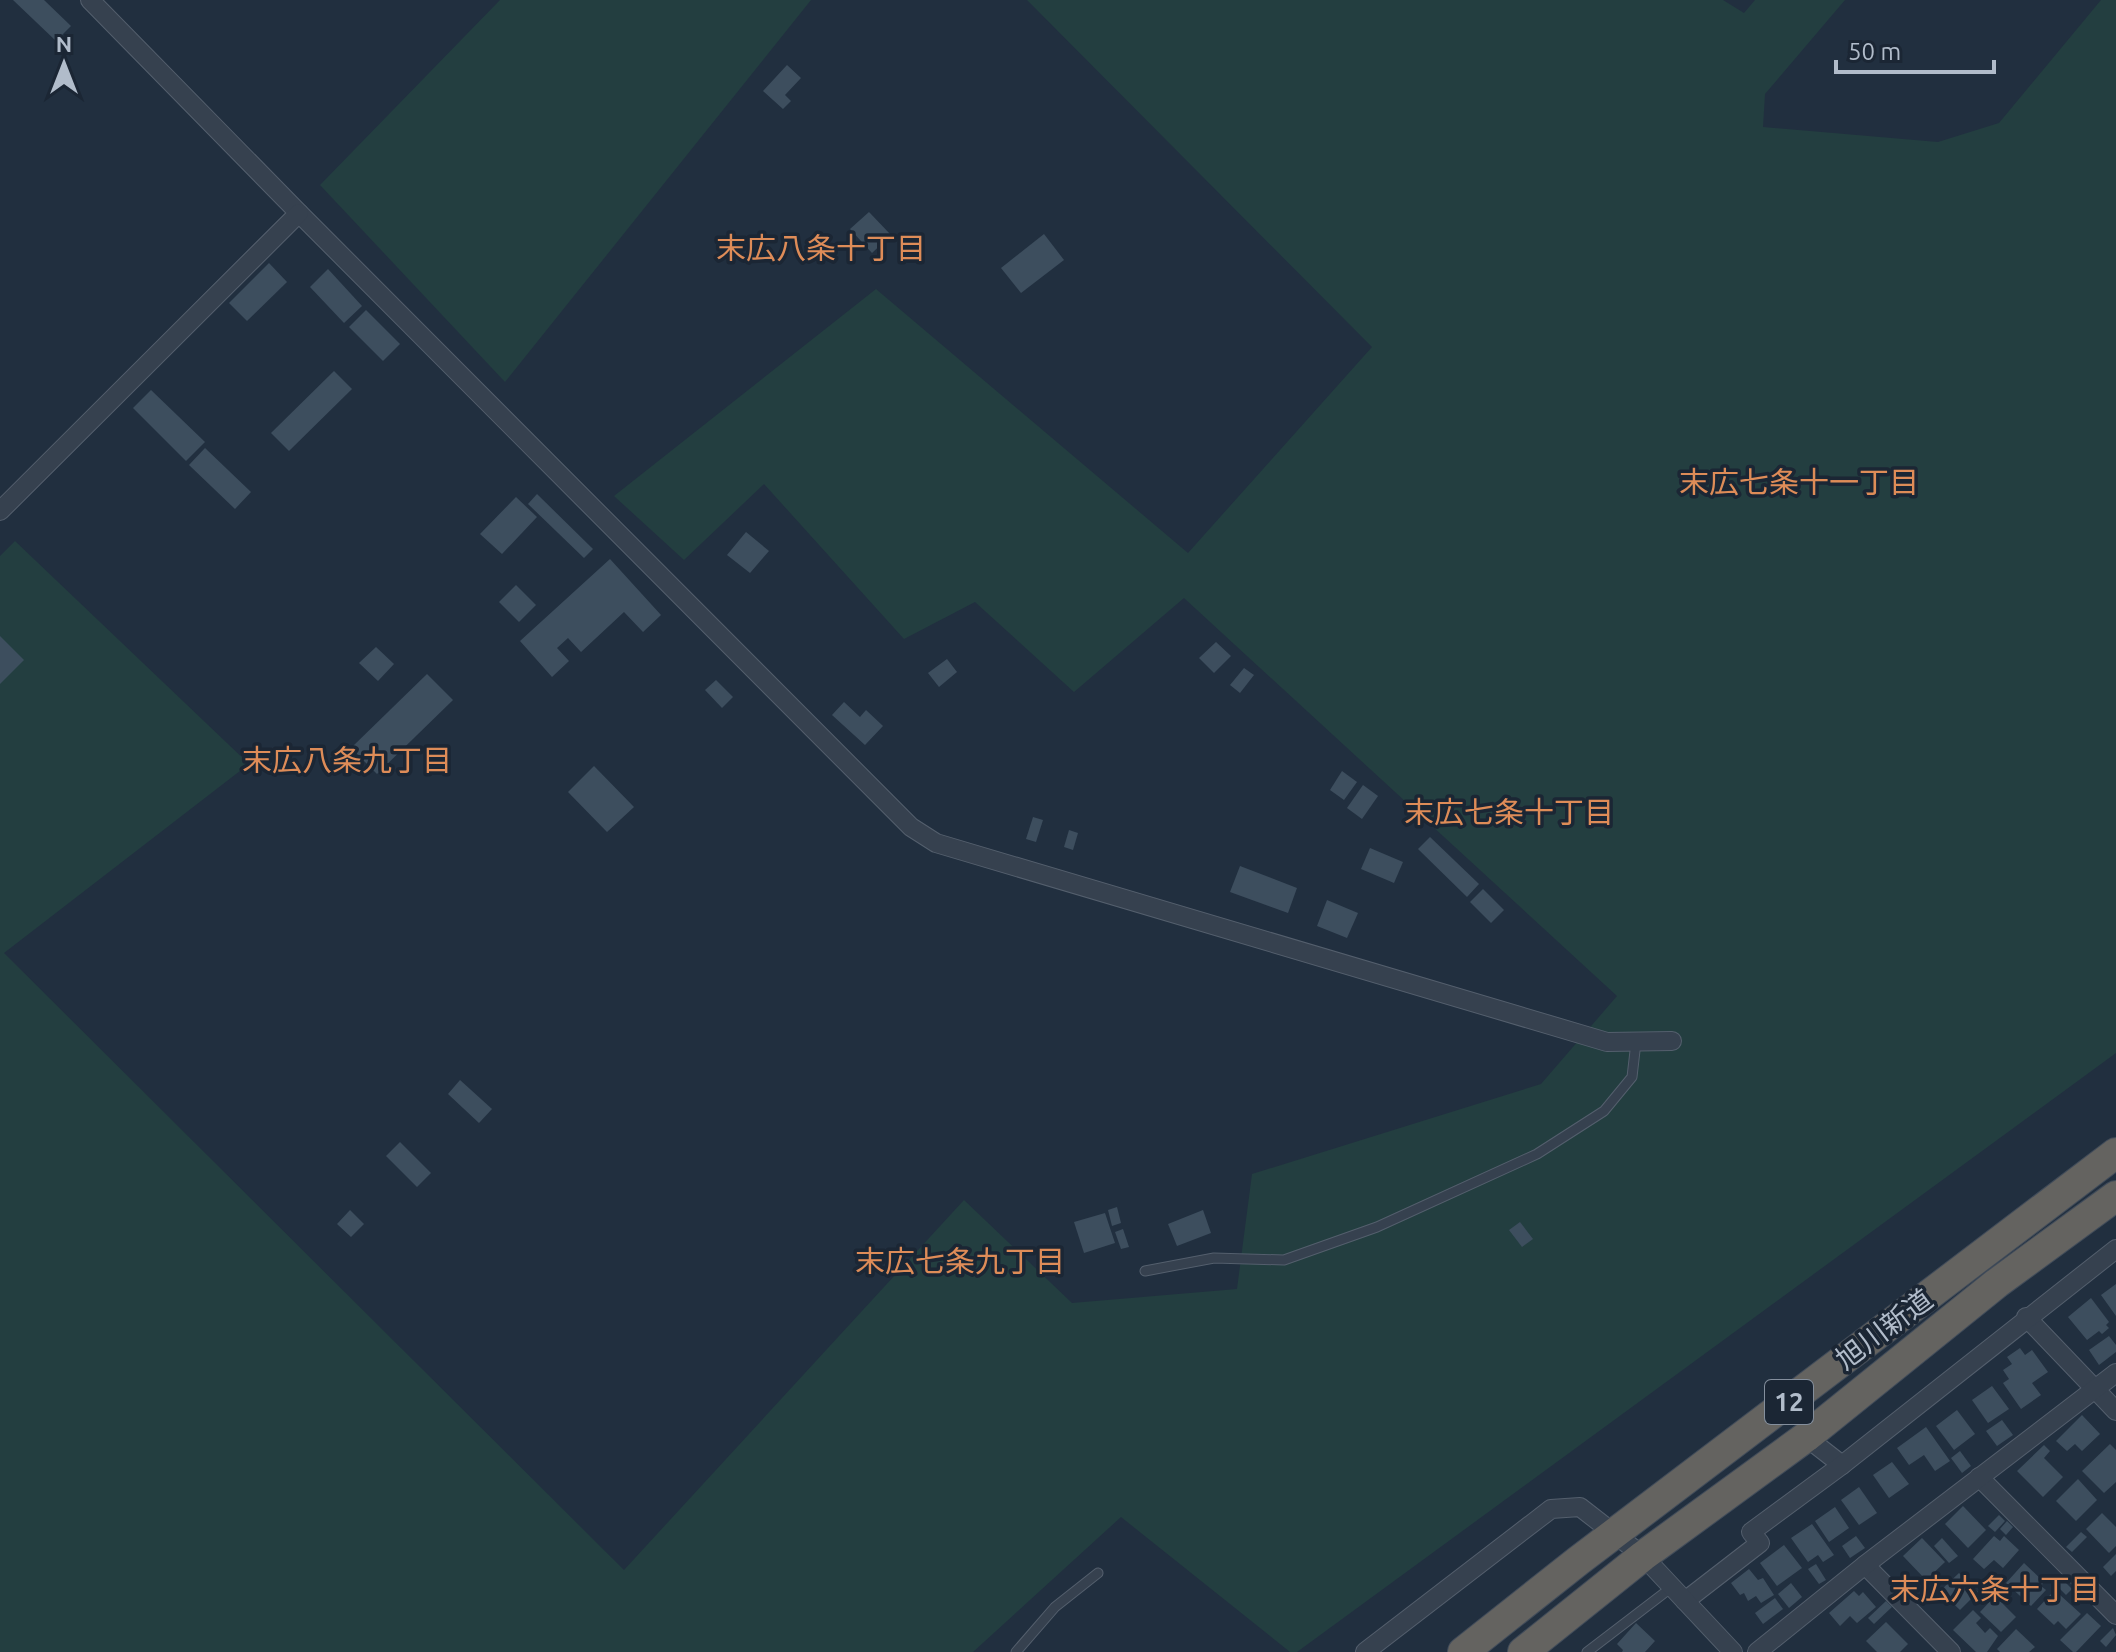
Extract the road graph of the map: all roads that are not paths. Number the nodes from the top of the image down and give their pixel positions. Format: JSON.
{"nodes":[{"id":1,"x":90,"y":0,"type":"edge"},
{"id":2,"x":299,"y":213,"type":"junction"},
{"id":3,"x":0,"y":511,"type":"edge"},
{"id":4,"x":1672,"y":1041,"type":"dead end"},
{"id":5,"x":1636,"y":1042,"type":"junction"},
{"id":6,"x":2116,"y":1153,"type":"edge"},
{"id":7,"x":2113,"y":1203,"type":"edge"},
{"id":8,"x":2116,"y":1249,"type":"edge"},
{"id":9,"x":1145,"y":1271,"type":"dead end"},
{"id":10,"x":2026,"y":1317,"type":"junction"},
{"id":11,"x":2116,"y":1373,"type":"edge"},
{"id":12,"x":2094,"y":1389,"type":"junction"},
{"id":13,"x":2116,"y":1411,"type":"edge"},
{"id":14,"x":1806,"y":1437,"type":"junction"},
{"id":15,"x":1842,"y":1465,"type":"junction"},
{"id":16,"x":1979,"y":1477,"type":"junction"},
{"id":17,"x":1617,"y":1534,"type":"junction"},
{"id":18,"x":1643,"y":1556,"type":"junction"},
{"id":19,"x":1865,"y":1565,"type":"junction"},
{"id":20,"x":1098,"y":1573,"type":"dead end"},
{"id":21,"x":1679,"y":1594,"type":"junction"},
{"id":22,"x":2116,"y":1615,"type":"edge"},
{"id":23,"x":1728,"y":1651,"type":"edge"},
{"id":24,"x":1016,"y":1652,"type":"edge"},
{"id":25,"x":1365,"y":1652,"type":"edge"},
{"id":26,"x":1463,"y":1652,"type":"edge"},
{"id":27,"x":1523,"y":1652,"type":"edge"},
{"id":28,"x":1587,"y":1652,"type":"edge"},
{"id":29,"x":1757,"y":1652,"type":"edge"},
{"id":30,"x":1951,"y":1652,"type":"edge"}],
"edges":[{"from":1,"to":2,"type":"street"},
{"from":2,"to":3,"type":"street"},
{"from":2,"to":5,"type":"street"},
{"from":4,"to":5,"type":"street"},
{"from":5,"to":9,"type":"lane"},
{"from":6,"to":17,"type":"highway","name":"旭川新道","number":"12"},
{"from":7,"to":14,"type":"highway","name":"旭川新道","number":"12"},
{"from":8,"to":10,"type":"street"},
{"from":10,"to":12,"type":"street"},
{"from":10,"to":15,"type":"street"},
{"from":11,"to":12,"type":"street"},
{"from":12,"to":13,"type":"street"},
{"from":12,"to":16,"type":"street"},
{"from":14,"to":15,"type":"street"},
{"from":14,"to":18,"type":"highway","name":"旭川新道","number":"12"},
{"from":15,"to":21,"type":"street"},
{"from":16,"to":19,"type":"street"},
{"from":16,"to":22,"type":"street"},
{"from":17,"to":18,"type":"street"},
{"from":17,"to":25,"type":"street"},
{"from":17,"to":26,"type":"highway","name":"旭川新道","number":"12"},
{"from":18,"to":21,"type":"street"},
{"from":18,"to":27,"type":"highway","name":"旭川新道","number":"12"},
{"from":19,"to":29,"type":"street"},
{"from":19,"to":30,"type":"street"},
{"from":20,"to":24,"type":"lane"},
{"from":21,"to":23,"type":"street"},
{"from":21,"to":28,"type":"lane"}]}
